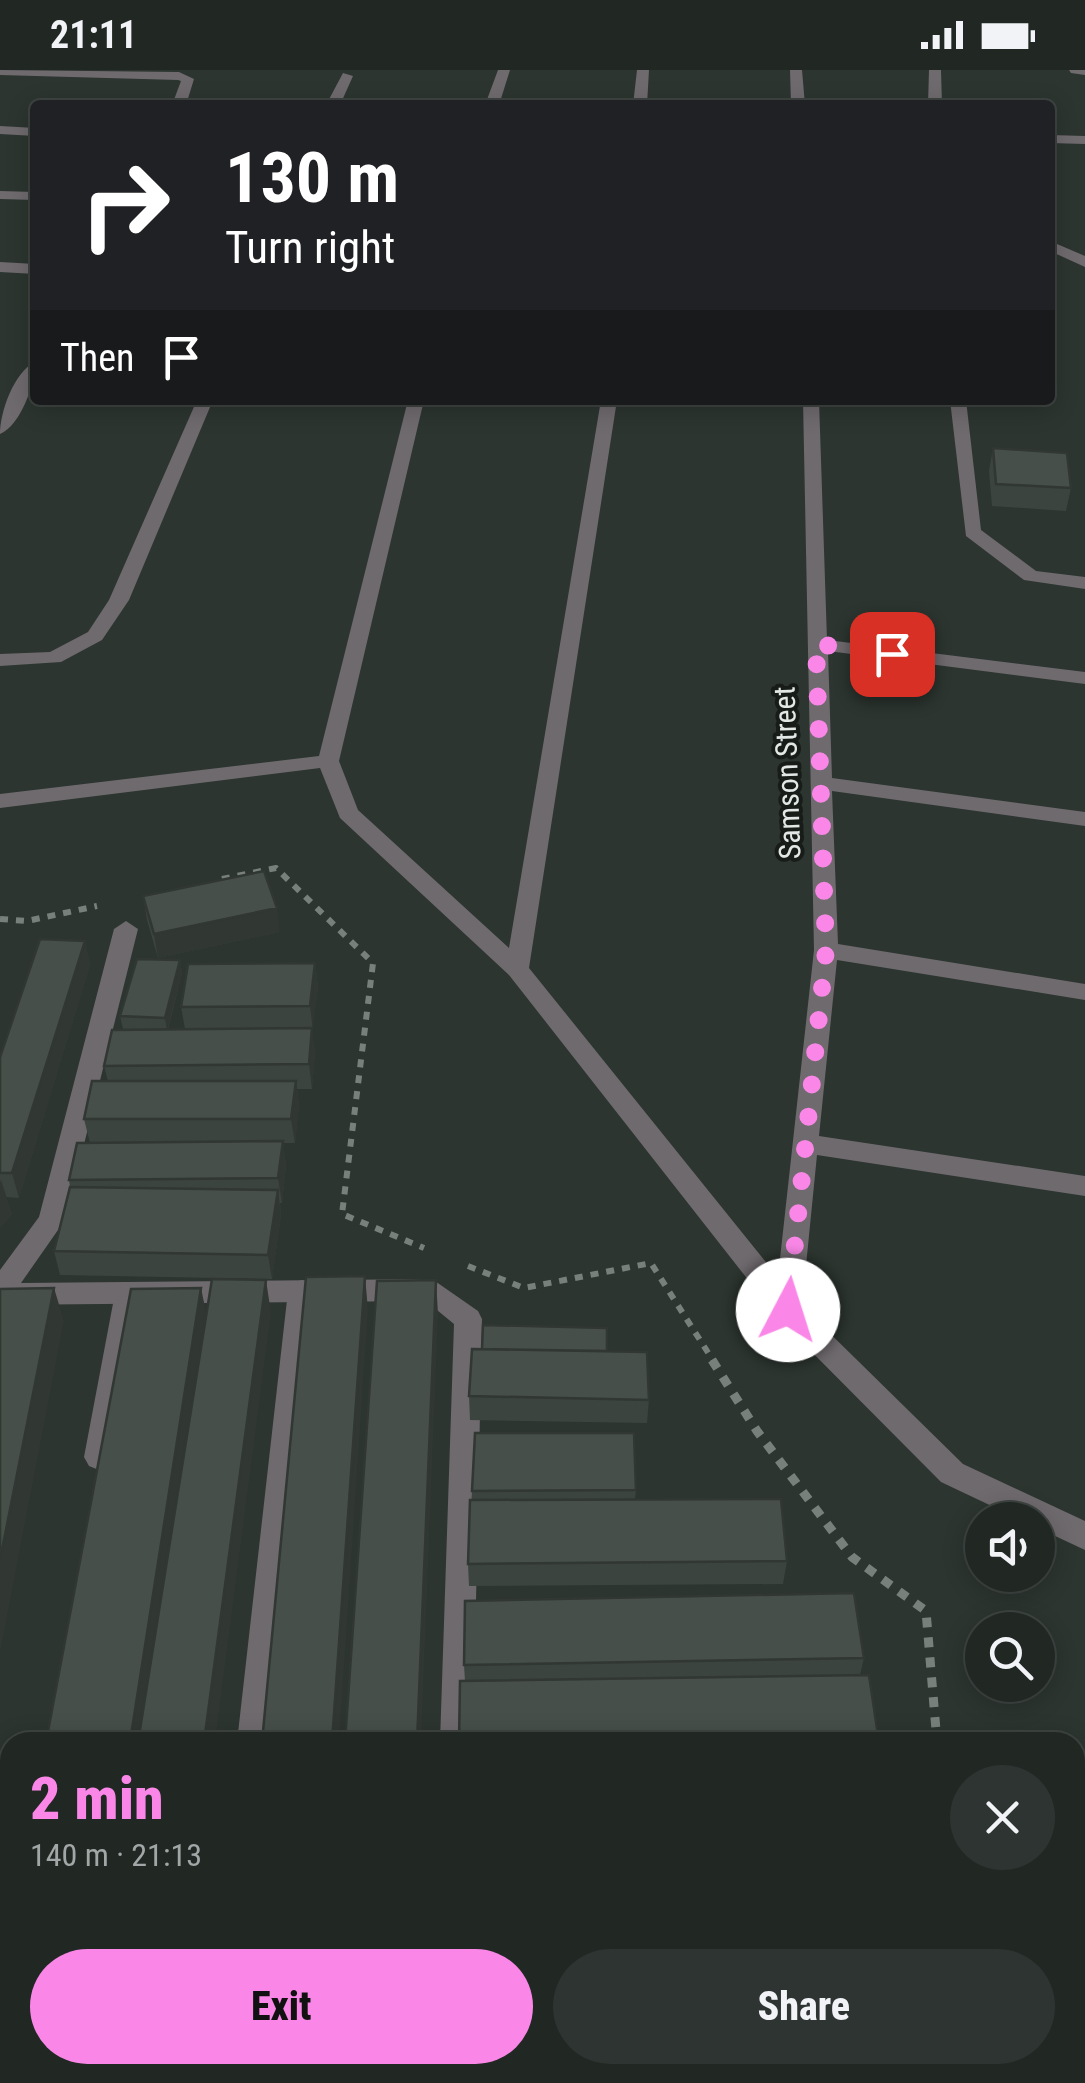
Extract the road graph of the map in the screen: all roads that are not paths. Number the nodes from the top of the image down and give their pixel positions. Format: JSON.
{"nodes":[{"id":1,"x":504,"y":70,"type":"edge"},
{"id":2,"x":644,"y":70,"type":"edge"},
{"id":3,"x":796,"y":70,"type":"edge"},
{"id":4,"x":935,"y":70,"type":"edge"},
{"id":5,"x":1074,"y":70,"type":"edge"},
{"id":6,"x":1085,"y":70,"type":"edge"},
{"id":7,"x":0,"y":71,"type":"edge"},
{"id":8,"x":347,"y":76,"type":"dead end"},
{"id":9,"x":181,"y":100,"type":"edge"},
{"id":10,"x":335,"y":100,"type":"edge"},
{"id":11,"x":494,"y":100,"type":"edge"},
{"id":12,"x":641,"y":100,"type":"edge"},
{"id":13,"x":798,"y":100,"type":"edge"},
{"id":14,"x":935,"y":100,"type":"edge"},
{"id":15,"x":0,"y":130,"type":"edge"},
{"id":16,"x":30,"y":132,"type":"edge"},
{"id":17,"x":1055,"y":138,"type":"edge"},
{"id":18,"x":1085,"y":140,"type":"edge"},
{"id":19,"x":0,"y":195,"type":"edge"},
{"id":20,"x":30,"y":196,"type":"edge"},
{"id":21,"x":1055,"y":247,"type":"edge"},
{"id":22,"x":1085,"y":262,"type":"edge"},
{"id":23,"x":0,"y":268,"type":"edge"},
{"id":24,"x":30,"y":269,"type":"edge"},
{"id":25,"x":30,"y":375,"type":"edge"},
{"id":26,"x":0,"y":394,"type":"edge"},
{"id":27,"x":19,"y":396,"type":"junction"},
{"id":28,"x":203,"y":405,"type":"edge"},
{"id":29,"x":415,"y":405,"type":"edge"},
{"id":30,"x":608,"y":405,"type":"edge"},
{"id":31,"x":811,"y":405,"type":"edge"},
{"id":32,"x":959,"y":405,"type":"edge"},
{"id":33,"x":0,"y":429,"type":"edge"},
{"id":34,"x":1085,"y":583,"type":"edge"},
{"id":35,"x":816,"y":644,"type":"junction"},
{"id":36,"x":0,"y":660,"type":"edge"},
{"id":37,"x":1085,"y":678,"type":"edge"},
{"id":38,"x":328,"y":762,"type":"junction"},
{"id":39,"x":820,"y":783,"type":"junction"},
{"id":40,"x":0,"y":800,"type":"edge"},
{"id":41,"x":1085,"y":819,"type":"edge"},
{"id":42,"x":126,"y":930,"type":"dead end"},
{"id":43,"x":826,"y":950,"type":"junction"},
{"id":44,"x":516,"y":969,"type":"junction"},
{"id":45,"x":1085,"y":992,"type":"edge"},
{"id":46,"x":803,"y":1144,"type":"junction"},
{"id":47,"x":1085,"y":1186,"type":"edge"},
{"id":48,"x":302,"y":1291,"type":"junction"},
{"id":49,"x":0,"y":1292,"type":"edge"},
{"id":50,"x":129,"y":1292,"type":"junction"},
{"id":51,"x":788,"y":1310,"type":"junction"},
{"id":52,"x":94,"y":1488,"type":"edge"},
{"id":53,"x":1085,"y":1536,"type":"edge"},
{"id":54,"x":254,"y":1732,"type":"edge"},
{"id":55,"x":456,"y":1732,"type":"edge"}],
"edges":[{"from":1,"to":11,"type":"street"},
{"from":2,"to":12,"type":"street"},
{"from":3,"to":13,"type":"street"},
{"from":4,"to":14,"type":"street"},
{"from":5,"to":6,"type":"street"},
{"from":7,"to":9,"type":"street"},
{"from":8,"to":10,"type":"street"},
{"from":15,"to":16,"type":"street"},
{"from":17,"to":18,"type":"street"},
{"from":19,"to":20,"type":"street"},
{"from":21,"to":22,"type":"street"},
{"from":23,"to":24,"type":"street"},
{"from":25,"to":27,"type":"street"},
{"from":26,"to":27,"type":"street"},
{"from":27,"to":33,"type":"street"},
{"from":28,"to":36,"type":"street"},
{"from":29,"to":38,"type":"street"},
{"from":30,"to":44,"type":"street"},
{"from":31,"to":35,"type":"street","name":"Samson Street"},
{"from":32,"to":34,"type":"street"},
{"from":35,"to":37,"type":"street"},
{"from":35,"to":39,"type":"street","name":"Samson Street"},
{"from":38,"to":40,"type":"street"},
{"from":38,"to":44,"type":"street"},
{"from":39,"to":41,"type":"street"},
{"from":39,"to":43,"type":"street","name":"Samson Street"},
{"from":42,"to":49,"type":"street"},
{"from":43,"to":45,"type":"street"},
{"from":43,"to":46,"type":"street","name":"Samson Street"},
{"from":44,"to":51,"type":"street"},
{"from":46,"to":47,"type":"street"},
{"from":46,"to":51,"type":"street","name":"Samson Street"},
{"from":48,"to":50,"type":"street"},
{"from":48,"to":54,"type":"street"},
{"from":48,"to":55,"type":"street"},
{"from":49,"to":50,"type":"street"},
{"from":50,"to":52,"type":"street"},
{"from":51,"to":53,"type":"street"}]}
